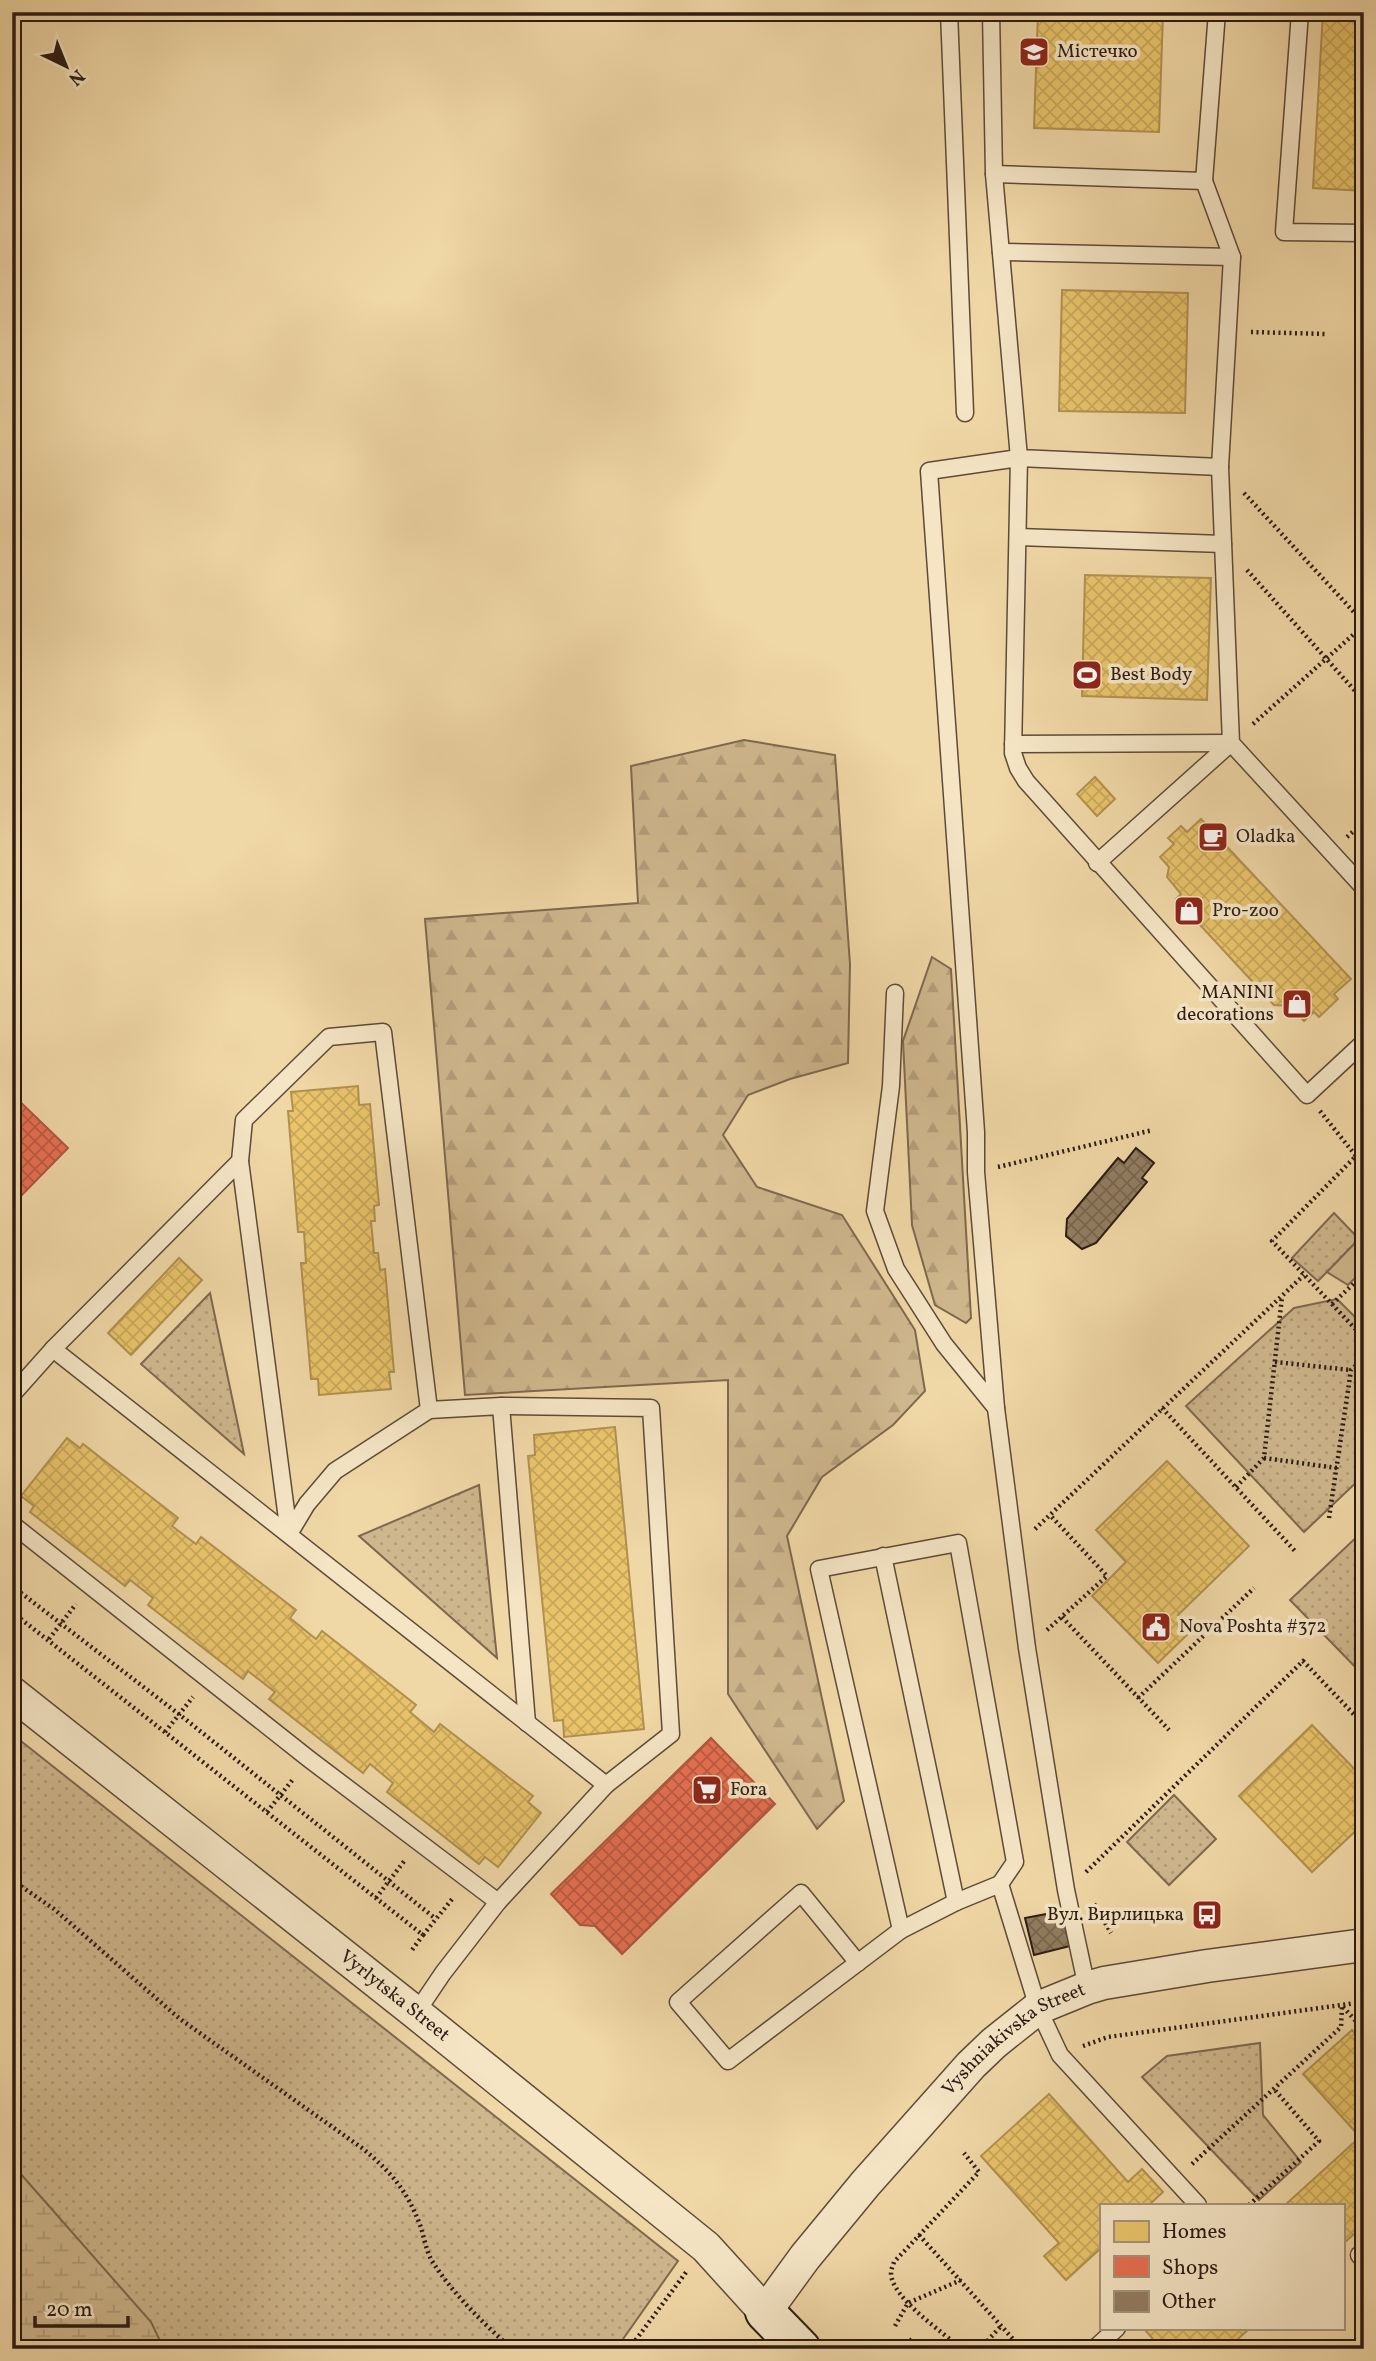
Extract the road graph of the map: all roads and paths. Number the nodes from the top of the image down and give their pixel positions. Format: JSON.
{"nodes":[{"id":1,"x":950,"y":12,"type":"edge"},
{"id":2,"x":991,"y":12,"type":"edge"},
{"id":3,"x":1217,"y":12,"type":"edge"},
{"id":4,"x":1300,"y":12,"type":"edge"},
{"id":5,"x":994,"y":174,"type":"junction"},
{"id":6,"x":1204,"y":181,"type":"junction"},
{"id":7,"x":1364,"y":233,"type":"edge"},
{"id":8,"x":1001,"y":252,"type":"junction"},
{"id":9,"x":1232,"y":257,"type":"junction"},
{"id":10,"x":1227,"y":332,"type":"junction"},
{"id":11,"x":1327,"y":334,"type":"dead end"},
{"id":12,"x":965,"y":414,"type":"dead end"},
{"id":13,"x":1019,"y":458,"type":"junction"},
{"id":14,"x":1220,"y":467,"type":"junction"},
{"id":15,"x":1018,"y":537,"type":"junction"},
{"id":16,"x":1223,"y":544,"type":"junction"},
{"id":17,"x":1364,"y":624,"type":"edge"},
{"id":18,"x":1326,"y":659,"type":"junction"},
{"id":19,"x":1364,"y":701,"type":"edge"},
{"id":20,"x":1231,"y":743,"type":"junction"},
{"id":21,"x":1013,"y":744,"type":"junction"},
{"id":22,"x":1097,"y":863,"type":"junction"},
{"id":23,"x":1364,"y":888,"type":"edge"},
{"id":24,"x":895,"y":993,"type":"dead end"},
{"id":25,"x":1364,"y":1042,"type":"edge"},
{"id":26,"x":1307,"y":1095,"type":"junction"},
{"id":27,"x":1153,"y":1130,"type":"dead end"},
{"id":28,"x":1364,"y":1149,"type":"edge"},
{"id":29,"x":1356,"y":1156,"type":"junction"},
{"id":30,"x":240,"y":1161,"type":"junction"},
{"id":31,"x":1364,"y":1165,"type":"edge"},
{"id":32,"x":976,"y":1172,"type":"junction"},
{"id":33,"x":1364,"y":1274,"type":"edge"},
{"id":34,"x":1304,"y":1275,"type":"junction"},
{"id":35,"x":1282,"y":1296,"type":"junction"},
{"id":36,"x":1332,"y":1304,"type":"junction"},
{"id":37,"x":1364,"y":1338,"type":"edge"},
{"id":38,"x":53,"y":1349,"type":"junction"},
{"id":39,"x":1364,"y":1358,"type":"edge"},
{"id":40,"x":1275,"y":1362,"type":"junction"},
{"id":41,"x":1351,"y":1370,"type":"junction"},
{"id":42,"x":12,"y":1395,"type":"edge"},
{"id":43,"x":501,"y":1406,"type":"junction"},
{"id":44,"x":996,"y":1408,"type":"junction"},
{"id":45,"x":1163,"y":1408,"type":"junction"},
{"id":46,"x":429,"y":1410,"type":"junction"},
{"id":47,"x":1264,"y":1458,"type":"junction"},
{"id":48,"x":1337,"y":1468,"type":"junction"},
{"id":49,"x":1236,"y":1487,"type":"junction"},
{"id":50,"x":1050,"y":1515,"type":"junction"},
{"id":51,"x":1329,"y":1518,"type":"dead end"},
{"id":52,"x":12,"y":1524,"type":"edge"},
{"id":53,"x":289,"y":1534,"type":"junction"},
{"id":54,"x":1014,"y":1548,"type":"junction"},
{"id":55,"x":1295,"y":1550,"type":"dead end"},
{"id":56,"x":883,"y":1556,"type":"junction"},
{"id":57,"x":90,"y":1585,"type":"junction"},
{"id":58,"x":12,"y":1586,"type":"edge"},
{"id":59,"x":1254,"y":1588,"type":"dead end"},
{"id":60,"x":12,"y":1612,"type":"edge"},
{"id":61,"x":1062,"y":1617,"type":"junction"},
{"id":62,"x":62,"y":1624,"type":"junction"},
{"id":63,"x":49,"y":1639,"type":"junction"},
{"id":64,"x":1027,"y":1648,"type":"junction"},
{"id":65,"x":208,"y":1678,"type":"junction"},
{"id":66,"x":12,"y":1693,"type":"edge"},
{"id":67,"x":1138,"y":1698,"type":"junction"},
{"id":68,"x":180,"y":1715,"type":"junction"},
{"id":69,"x":527,"y":1723,"type":"junction"},
{"id":70,"x":1364,"y":1725,"type":"edge"},
{"id":71,"x":1169,"y":1730,"type":"dead end"},
{"id":72,"x":165,"y":1732,"type":"junction"},
{"id":73,"x":309,"y":1759,"type":"junction"},
{"id":74,"x":606,"y":1785,"type":"junction"},
{"id":75,"x":280,"y":1796,"type":"junction"},
{"id":76,"x":267,"y":1812,"type":"junction"},
{"id":77,"x":418,"y":1843,"type":"junction"},
{"id":78,"x":12,"y":1880,"type":"edge"},
{"id":79,"x":467,"y":1880,"type":"junction"},
{"id":80,"x":388,"y":1882,"type":"junction"},
{"id":81,"x":1000,"y":1884,"type":"junction"},
{"id":82,"x":1066,"y":1890,"type":"junction"},
{"id":83,"x":376,"y":1898,"type":"junction"},
{"id":84,"x":498,"y":1902,"type":"junction"},
{"id":85,"x":956,"y":1902,"type":"junction"},
{"id":86,"x":436,"y":1919,"type":"junction"},
{"id":87,"x":901,"y":1930,"type":"junction"},
{"id":88,"x":423,"y":1935,"type":"junction"},
{"id":89,"x":1364,"y":1945,"type":"edge"},
{"id":90,"x":412,"y":1950,"type":"dead end"},
{"id":91,"x":858,"y":1963,"type":"junction"},
{"id":92,"x":1087,"y":1988,"type":"junction"},
{"id":93,"x":1364,"y":2003,"type":"edge"},
{"id":94,"x":1342,"y":2007,"type":"junction"},
{"id":95,"x":1038,"y":2008,"type":"junction"},
{"id":96,"x":416,"y":2013,"type":"junction"},
{"id":97,"x":1364,"y":2030,"type":"edge"},
{"id":98,"x":1060,"y":2055,"type":"junction"},
{"id":99,"x":1274,"y":2089,"type":"junction"},
{"id":100,"x":964,"y":2153,"type":"dead end"},
{"id":101,"x":1175,"y":2180,"type":"junction"},
{"id":102,"x":1197,"y":2204,"type":"edge"},
{"id":103,"x":1250,"y":2204,"type":"edge"},
{"id":104,"x":919,"y":2235,"type":"junction"},
{"id":105,"x":688,"y":2271,"type":"dead end"},
{"id":106,"x":961,"y":2280,"type":"junction"},
{"id":107,"x":908,"y":2303,"type":"junction"},
{"id":108,"x":765,"y":2312,"type":"junction"},
{"id":109,"x":1002,"y":2325,"type":"junction"},
{"id":110,"x":895,"y":2326,"type":"dead end"},
{"id":111,"x":1115,"y":2330,"type":"edge"},
{"id":112,"x":912,"y":2339,"type":"dead end"},
{"id":113,"x":512,"y":2349,"type":"edge"},
{"id":114,"x":629,"y":2349,"type":"edge"},
{"id":115,"x":801,"y":2349,"type":"edge"},
{"id":116,"x":904,"y":2349,"type":"edge"},
{"id":117,"x":962,"y":2349,"type":"edge"},
{"id":118,"x":980,"y":2349,"type":"edge"},
{"id":119,"x":1023,"y":2349,"type":"edge"},
{"id":120,"x":1094,"y":2349,"type":"edge"}],
"edges":[{"from":1,"to":12,"type":"lane"},
{"from":2,"to":5,"type":"lane"},
{"from":3,"to":6,"type":"lane"},
{"from":4,"to":7,"type":"lane"},
{"from":5,"to":6,"type":"lane"},
{"from":5,"to":8,"type":"lane"},
{"from":6,"to":9,"type":"lane"},
{"from":8,"to":9,"type":"lane"},
{"from":8,"to":13,"type":"lane"},
{"from":9,"to":10,"type":"lane"},
{"from":10,"to":11,"type":"path"},
{"from":10,"to":14,"type":"lane"},
{"from":13,"to":14,"type":"lane"},
{"from":13,"to":15,"type":"lane"},
{"from":13,"to":32,"type":"lane"},
{"from":14,"to":16,"type":"lane"},
{"from":14,"to":17,"type":"path"},
{"from":15,"to":16,"type":"lane"},
{"from":15,"to":21,"type":"lane"},
{"from":16,"to":18,"type":"path"},
{"from":16,"to":20,"type":"lane"},
{"from":17,"to":18,"type":"path"},
{"from":18,"to":19,"type":"path"},
{"from":18,"to":20,"type":"path"},
{"from":20,"to":21,"type":"lane"},
{"from":20,"to":22,"type":"lane"},
{"from":20,"to":23,"type":"lane"},
{"from":21,"to":22,"type":"lane"},
{"from":22,"to":26,"type":"lane"},
{"from":24,"to":44,"type":"lane"},
{"from":25,"to":26,"type":"lane"},
{"from":26,"to":29,"type":"path"},
{"from":27,"to":32,"type":"path"},
{"from":28,"to":29,"type":"path"},
{"from":29,"to":31,"type":"path"},
{"from":29,"to":34,"type":"path"},
{"from":30,"to":38,"type":"lane"},
{"from":30,"to":46,"type":"lane"},
{"from":30,"to":53,"type":"lane"},
{"from":32,"to":44,"type":"lane"},
{"from":33,"to":36,"type":"path"},
{"from":34,"to":35,"type":"path"},
{"from":34,"to":36,"type":"path"},
{"from":35,"to":40,"type":"path"},
{"from":35,"to":45,"type":"path"},
{"from":36,"to":37,"type":"path"},
{"from":38,"to":42,"type":"lane"},
{"from":38,"to":53,"type":"lane"},
{"from":39,"to":41,"type":"path"},
{"from":40,"to":41,"type":"path"},
{"from":40,"to":47,"type":"path"},
{"from":41,"to":48,"type":"path"},
{"from":43,"to":46,"type":"lane"},
{"from":43,"to":69,"type":"lane"},
{"from":43,"to":74,"type":"lane"},
{"from":44,"to":54,"type":"lane"},
{"from":45,"to":49,"type":"path"},
{"from":45,"to":50,"type":"path"},
{"from":46,"to":53,"type":"lane"},
{"from":47,"to":48,"type":"path"},
{"from":47,"to":49,"type":"path"},
{"from":48,"to":51,"type":"path"},
{"from":49,"to":55,"type":"path"},
{"from":50,"to":54,"type":"path"},
{"from":50,"to":61,"type":"path"},
{"from":52,"to":57,"type":"lane"},
{"from":53,"to":69,"type":"lane"},
{"from":54,"to":64,"type":"lane"},
{"from":56,"to":81,"type":"lane"},
{"from":56,"to":85,"type":"lane"},
{"from":56,"to":87,"type":"lane"},
{"from":57,"to":62,"type":"path"},
{"from":57,"to":65,"type":"lane"},
{"from":58,"to":62,"type":"path"},
{"from":59,"to":67,"type":"path"},
{"from":60,"to":63,"type":"path"},
{"from":61,"to":64,"type":"path"},
{"from":61,"to":67,"type":"path"},
{"from":62,"to":63,"type":"path"},
{"from":62,"to":68,"type":"path"},
{"from":63,"to":72,"type":"path"},
{"from":64,"to":82,"type":"lane"},
{"from":65,"to":68,"type":"path"},
{"from":65,"to":73,"type":"lane"},
{"from":66,"to":96,"type":"street","name":"Vyrlytska Street"},
{"from":67,"to":71,"type":"path"},
{"from":68,"to":72,"type":"path"},
{"from":68,"to":75,"type":"path"},
{"from":69,"to":74,"type":"lane"},
{"from":70,"to":82,"type":"path"},
{"from":72,"to":76,"type":"path"},
{"from":73,"to":75,"type":"path"},
{"from":73,"to":77,"type":"lane"},
{"from":74,"to":84,"type":"lane"},
{"from":75,"to":76,"type":"path"},
{"from":75,"to":80,"type":"path"},
{"from":76,"to":83,"type":"path"},
{"from":77,"to":79,"type":"lane"},
{"from":77,"to":80,"type":"path"},
{"from":78,"to":113,"type":"path"},
{"from":79,"to":84,"type":"lane"},
{"from":79,"to":86,"type":"path"},
{"from":80,"to":83,"type":"path"},
{"from":80,"to":86,"type":"path"},
{"from":81,"to":85,"type":"lane"},
{"from":81,"to":95,"type":"lane"},
{"from":82,"to":92,"type":"lane"},
{"from":83,"to":88,"type":"path"},
{"from":84,"to":96,"type":"lane"},
{"from":85,"to":87,"type":"lane"},
{"from":86,"to":88,"type":"path"},
{"from":87,"to":91,"type":"lane"},
{"from":88,"to":90,"type":"path"},
{"from":89,"to":92,"type":"street","name":"Vyshniakivska Street"},
{"from":91,"to":91,"type":"lane"},
{"from":92,"to":95,"type":"street","name":"Vyshniakivska Street"},
{"from":93,"to":94,"type":"path"},
{"from":94,"to":97,"type":"path"},
{"from":94,"to":98,"type":"path"},
{"from":94,"to":99,"type":"path"},
{"from":95,"to":98,"type":"lane"},
{"from":95,"to":108,"type":"street","name":"Vyshniakivska Street"},
{"from":96,"to":108,"type":"street","name":"Vyrlytska Street"},
{"from":98,"to":101,"type":"lane"},
{"from":99,"to":101,"type":"path"},
{"from":99,"to":103,"type":"path"},
{"from":100,"to":104,"type":"path"},
{"from":101,"to":102,"type":"lane"},
{"from":104,"to":106,"type":"path"},
{"from":104,"to":107,"type":"path"},
{"from":105,"to":114,"type":"path"},
{"from":106,"to":107,"type":"path"},
{"from":106,"to":109,"type":"path"},
{"from":107,"to":110,"type":"path"},
{"from":107,"to":117,"type":"path"},
{"from":108,"to":115,"type":"street"},
{"from":109,"to":118,"type":"path"},
{"from":109,"to":119,"type":"path"},
{"from":111,"to":120,"type":"lane"},
{"from":112,"to":116,"type":"path"}]}
